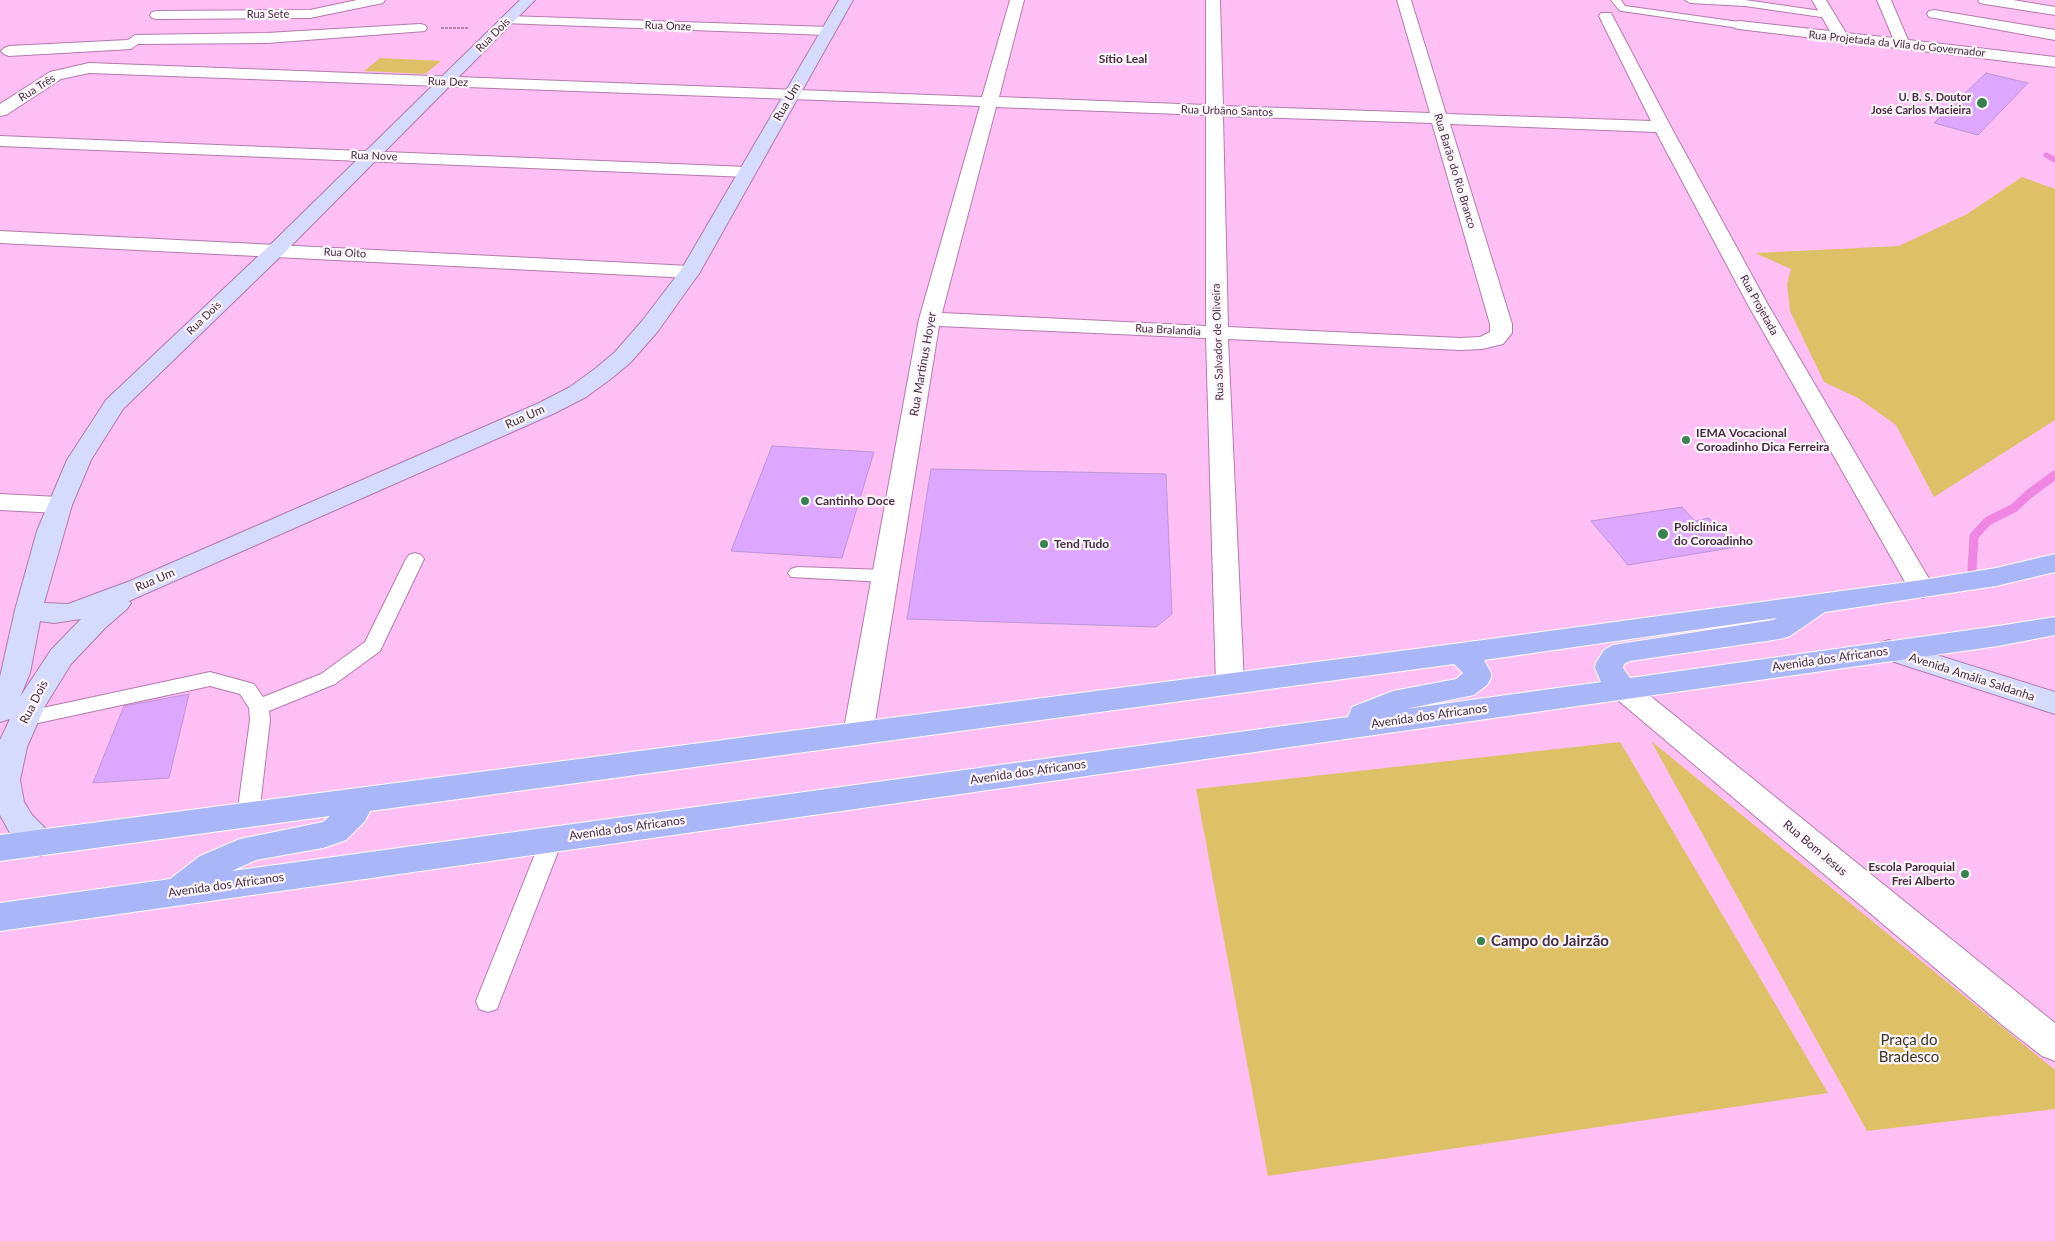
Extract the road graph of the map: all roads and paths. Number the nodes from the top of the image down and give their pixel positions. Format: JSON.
{"nodes":[{"id":1,"x":170,"y":0,"type":"edge"},
{"id":2,"x":266,"y":0,"type":"edge"},
{"id":3,"x":378,"y":0,"type":"edge"},
{"id":4,"x":528,"y":0,"type":"edge"},
{"id":5,"x":846,"y":0,"type":"edge"},
{"id":6,"x":1016,"y":0,"type":"edge"},
{"id":7,"x":1213,"y":0,"type":"edge"},
{"id":8,"x":1404,"y":0,"type":"edge"},
{"id":9,"x":1690,"y":0,"type":"edge"},
{"id":10,"x":1819,"y":0,"type":"edge"},
{"id":11,"x":1884,"y":0,"type":"edge"},
{"id":12,"x":1985,"y":0,"type":"edge"},
{"id":13,"x":1615,"y":8,"type":"edge"},
{"id":14,"x":2055,"y":11,"type":"edge"},
{"id":15,"x":254,"y":14,"type":"junction"},
{"id":16,"x":1934,"y":14,"type":"dead end"},
{"id":17,"x":158,"y":15,"type":"junction"},
{"id":18,"x":1828,"y":15,"type":"junction"},
{"id":19,"x":504,"y":24,"type":"junction"},
{"id":20,"x":1739,"y":25,"type":"joint"},
{"id":21,"x":420,"y":28,"type":"joint"},
{"id":22,"x":828,"y":31,"type":"junction"},
{"id":23,"x":2055,"y":35,"type":"edge"},
{"id":24,"x":1840,"y":36,"type":"junction"},
{"id":25,"x":1902,"y":43,"type":"junction"},
{"id":26,"x":130,"y":45,"type":"junction"},
{"id":27,"x":9,"y":51,"type":"dead end"},
{"id":28,"x":2055,"y":62,"type":"edge"},
{"id":29,"x":105,"y":68,"type":"joint"},
{"id":30,"x":446,"y":82,"type":"junction"},
{"id":31,"x":791,"y":95,"type":"junction"},
{"id":32,"x":990,"y":102,"type":"junction"},
{"id":33,"x":1213,"y":110,"type":"junction"},
{"id":34,"x":0,"y":111,"type":"edge"},
{"id":35,"x":1439,"y":118,"type":"junction"},
{"id":36,"x":1662,"y":127,"type":"junction"},
{"id":37,"x":0,"y":141,"type":"edge"},
{"id":38,"x":370,"y":156,"type":"junction"},
{"id":39,"x":748,"y":172,"type":"junction"},
{"id":40,"x":0,"y":237,"type":"edge"},
{"id":41,"x":276,"y":250,"type":"junction"},
{"id":42,"x":690,"y":272,"type":"junction"},
{"id":43,"x":930,"y":319,"type":"junction"},
{"id":44,"x":1217,"y":332,"type":"junction"},
{"id":45,"x":1495,"y":339,"type":"joint"},
{"id":46,"x":0,"y":502,"type":"edge"},
{"id":47,"x":59,"y":505,"type":"junction"},
{"id":48,"x":415,"y":560,"type":"dead end"},
{"id":49,"x":2055,"y":563,"type":"edge"},
{"id":50,"x":797,"y":573,"type":"dead end"},
{"id":51,"x":885,"y":576,"type":"junction"},
{"id":52,"x":139,"y":588,"type":"junction"},
{"id":53,"x":1922,"y":589,"type":"junction"},
{"id":54,"x":1824,"y":602,"type":"junction"},
{"id":55,"x":29,"y":610,"type":"junction"},
{"id":56,"x":2055,"y":626,"type":"edge"},
{"id":57,"x":1889,"y":650,"type":"junction"},
{"id":58,"x":1461,"y":654,"type":"junction"},
{"id":59,"x":1230,"y":684,"type":"junction"},
{"id":60,"x":1623,"y":689,"type":"junction"},
{"id":61,"x":2055,"y":703,"type":"edge"},
{"id":62,"x":259,"y":707,"type":"junction"},
{"id":63,"x":7,"y":711,"type":"edge"},
{"id":64,"x":1327,"y":730,"type":"junction"},
{"id":65,"x":858,"y":734,"type":"junction"},
{"id":66,"x":353,"y":801,"type":"junction"},
{"id":67,"x":248,"y":815,"type":"junction"},
{"id":68,"x":552,"y":839,"type":"junction"},
{"id":69,"x":40,"y":842,"type":"junction"},
{"id":70,"x":0,"y":848,"type":"edge"},
{"id":71,"x":178,"y":892,"type":"junction"},
{"id":72,"x":0,"y":917,"type":"edge"},
{"id":73,"x":488,"y":1001,"type":"dead end"},
{"id":74,"x":2055,"y":1044,"type":"edge"}],
"edges":[{"from":1,"to":17,"type":"street"},
{"from":2,"to":15,"type":"street"},
{"from":3,"to":15,"type":"street","name":"Rua Sete"},
{"from":4,"to":19,"type":"main road","name":"Rua Dois"},
{"from":5,"to":22,"type":"main road","name":"Rua Um"},
{"from":6,"to":32,"type":"street","name":"Rua Martinus Hoyer"},
{"from":7,"to":33,"type":"street","name":"Rua Salvador de Oliveira"},
{"from":8,"to":35,"type":"street","name":"Rua Barão do Rio Branco"},
{"from":9,"to":18,"type":"lane"},
{"from":10,"to":18,"type":"street"},
{"from":11,"to":25,"type":"street"},
{"from":12,"to":14,"type":"street"},
{"from":13,"to":20,"type":"lane"},
{"from":13,"to":36,"type":"street","name":"Rua Projetada"},
{"from":15,"to":17,"type":"street","name":"Rua Sete"},
{"from":16,"to":23,"type":"street"},
{"from":17,"to":26,"type":"street"},
{"from":18,"to":24,"type":"street"},
{"from":19,"to":21,"type":"path"},
{"from":19,"to":22,"type":"street","name":"Rua Onze"},
{"from":19,"to":30,"type":"main road","name":"Rua Dois"},
{"from":20,"to":24,"type":"street","name":"Rua Projetada da Vila do Governador"},
{"from":21,"to":26,"type":"street"},
{"from":22,"to":31,"type":"main road","name":"Rua Um"},
{"from":24,"to":25,"type":"street","name":"Rua Projetada da Vila do Governador"},
{"from":25,"to":28,"type":"street","name":"Rua Projetada da Vila do Governador"},
{"from":26,"to":27,"type":"street"},
{"from":29,"to":30,"type":"street","name":"Rua Dez"},
{"from":29,"to":34,"type":"street","name":"Rua Três"},
{"from":30,"to":31,"type":"street","name":"Rua Dez"},
{"from":30,"to":38,"type":"main road","name":"Rua Dois"},
{"from":31,"to":32,"type":"street","name":"Rua Urbâno Santos"},
{"from":31,"to":39,"type":"main road","name":"Rua Um"},
{"from":32,"to":33,"type":"street","name":"Rua Urbâno Santos"},
{"from":32,"to":43,"type":"street","name":"Rua Martinus Hoyer"},
{"from":33,"to":35,"type":"street","name":"Rua Urbâno Santos"},
{"from":33,"to":44,"type":"street","name":"Rua Salvador de Oliveira"},
{"from":35,"to":36,"type":"street","name":"Rua Urbâno Santos"},
{"from":35,"to":45,"type":"street","name":"Rua Barão do Rio Branco"},
{"from":36,"to":53,"type":"street","name":"Rua Projetada"},
{"from":37,"to":38,"type":"street","name":"Rua Nove"},
{"from":38,"to":39,"type":"street","name":"Rua Nove"},
{"from":38,"to":41,"type":"main road","name":"Rua Dois"},
{"from":39,"to":42,"type":"main road","name":"Rua Um"},
{"from":40,"to":41,"type":"street","name":"Rua Oito"},
{"from":41,"to":42,"type":"street","name":"Rua Oito"},
{"from":41,"to":47,"type":"main road","name":"Rua Dois"},
{"from":42,"to":52,"type":"main road","name":"Rua Um"},
{"from":43,"to":44,"type":"street","name":"Rua Bralandia"},
{"from":43,"to":51,"type":"street","name":"Rua Martinus Hoyer"},
{"from":44,"to":45,"type":"street","name":"Rua Bralandia"},
{"from":44,"to":59,"type":"street","name":"Rua Salvador de Oliveira"},
{"from":46,"to":47,"type":"street"},
{"from":47,"to":55,"type":"main road","name":"Rua Dois"},
{"from":48,"to":62,"type":"lane"},
{"from":49,"to":53,"type":"main road"},
{"from":50,"to":51,"type":"lane"},
{"from":51,"to":65,"type":"street","name":"Rua Martinus Hoyer"},
{"from":52,"to":55,"type":"main road","name":"Rua Um"},
{"from":52,"to":63,"type":"main road","name":"Rua Dois"},
{"from":53,"to":54,"type":"main road"},
{"from":54,"to":58,"type":"main road"},
{"from":54,"to":60,"type":"main road"},
{"from":55,"to":63,"type":"main road","name":"Rua Dois"},
{"from":56,"to":57,"type":"main road","name":"Avenida dos Africanos"},
{"from":57,"to":60,"type":"main road","name":"Avenida dos Africanos"},
{"from":57,"to":61,"type":"main road","name":"Avenida Amália Saldanha"},
{"from":58,"to":59,"type":"main road"},
{"from":58,"to":64,"type":"main road"},
{"from":59,"to":65,"type":"main road"},
{"from":60,"to":64,"type":"main road","name":"Avenida dos Africanos"},
{"from":60,"to":74,"type":"street","name":"Rua Bom Jesus"},
{"from":62,"to":63,"type":"lane"},
{"from":62,"to":67,"type":"lane"},
{"from":63,"to":69,"type":"main road","name":"Rua Dois"},
{"from":64,"to":68,"type":"main road","name":"Avenida dos Africanos"},
{"from":65,"to":66,"type":"main road"},
{"from":66,"to":67,"type":"main road"},
{"from":66,"to":71,"type":"main road"},
{"from":67,"to":69,"type":"main road"},
{"from":68,"to":71,"type":"main road","name":"Avenida dos Africanos"},
{"from":68,"to":73,"type":"lane"},
{"from":69,"to":70,"type":"main road"},
{"from":71,"to":72,"type":"main road","name":"Avenida dos Africanos"}]}
